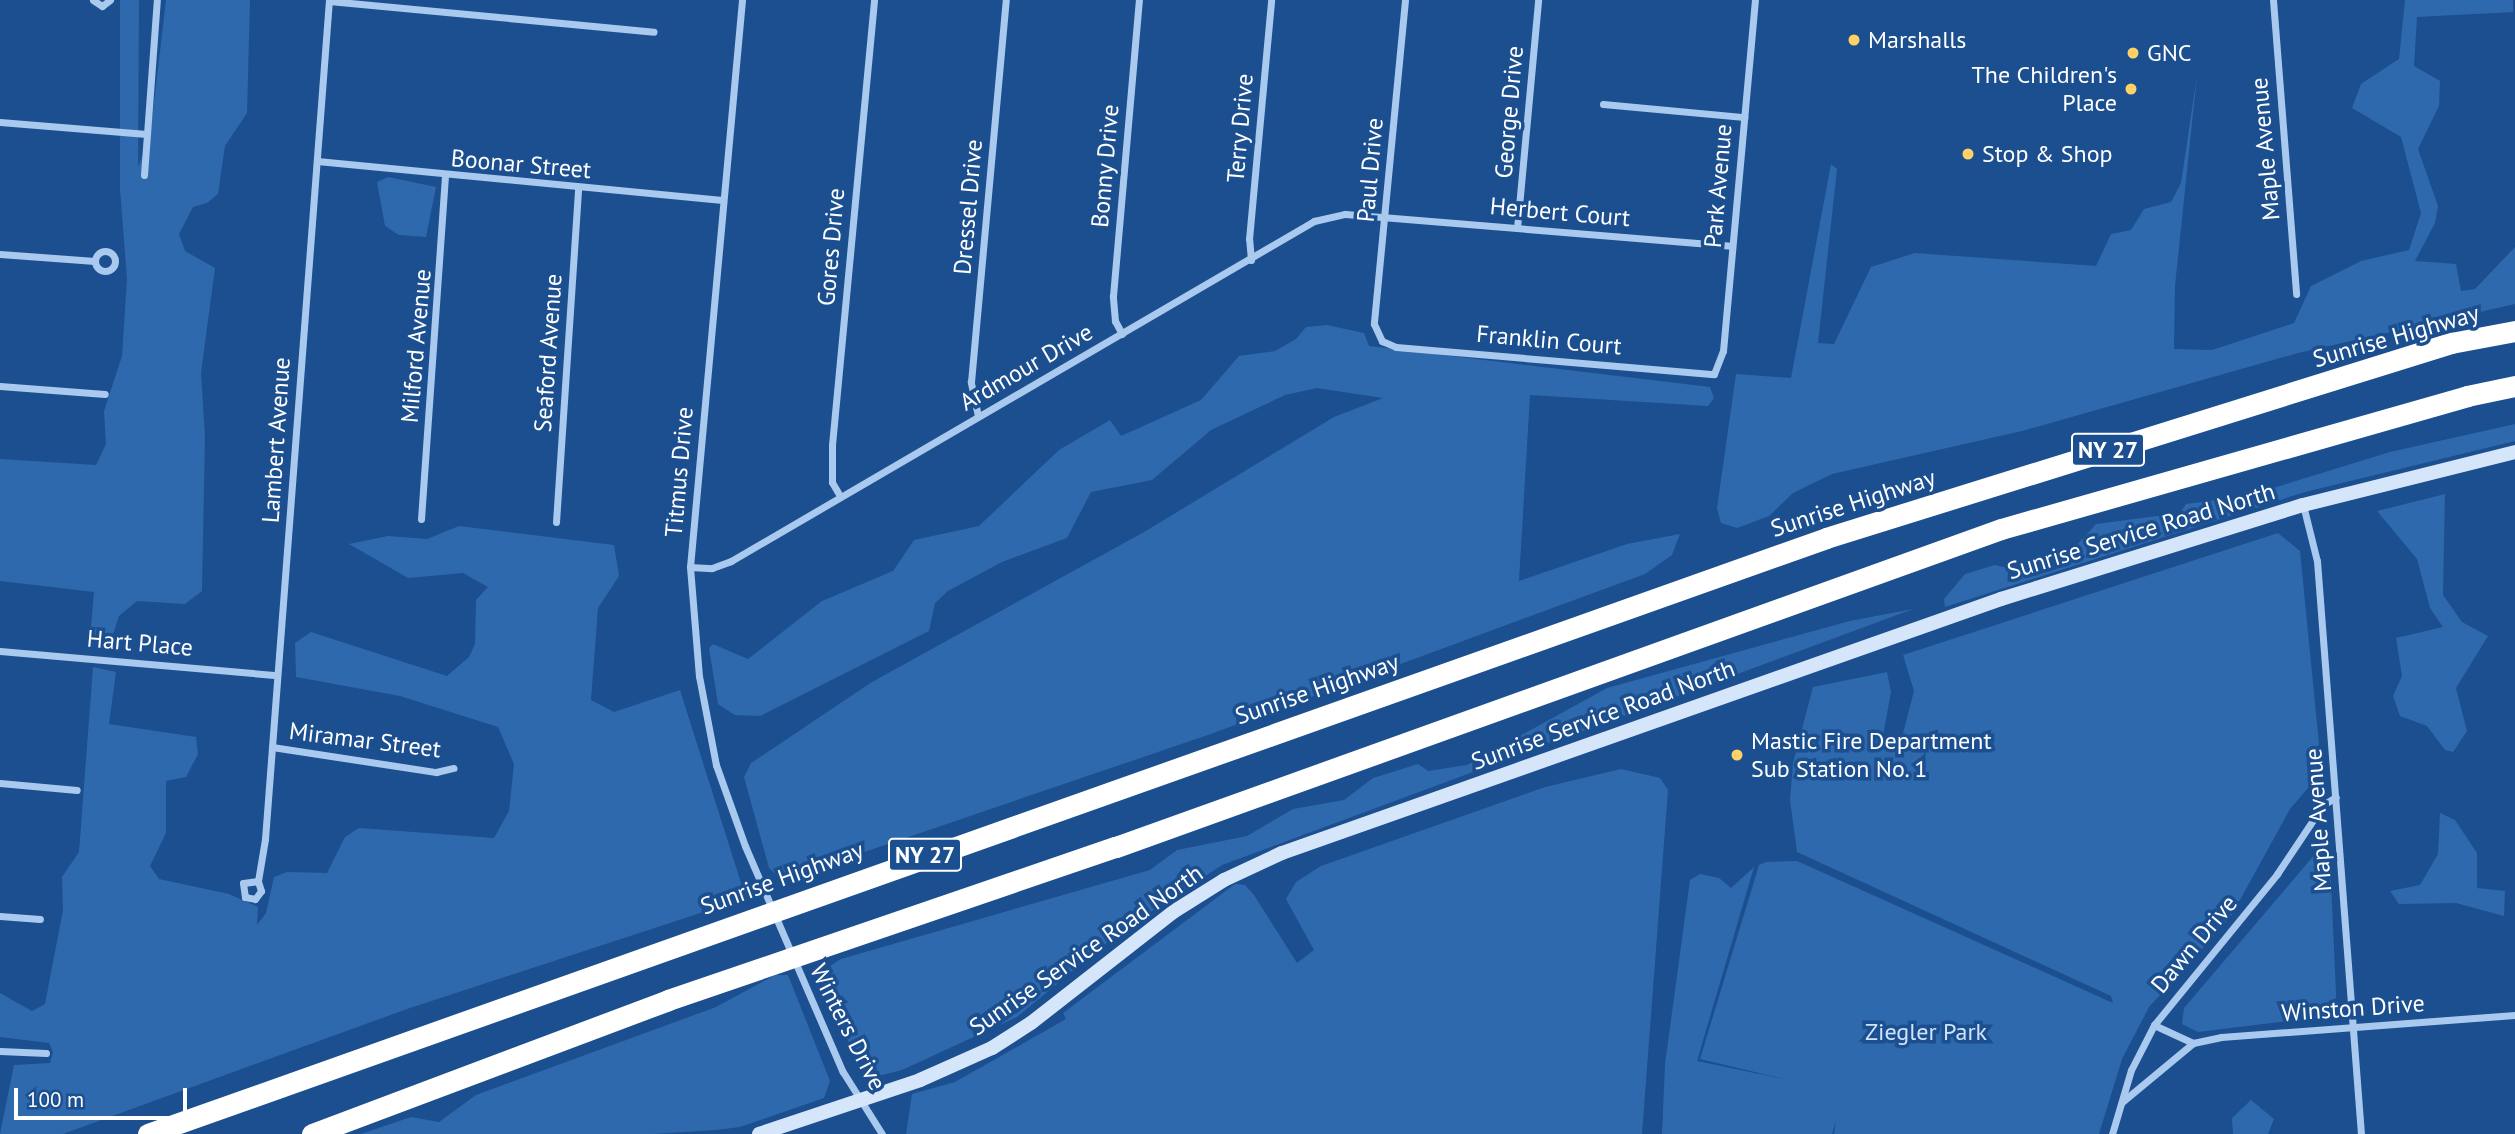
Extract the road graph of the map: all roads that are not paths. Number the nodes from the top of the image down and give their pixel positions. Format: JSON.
{"nodes":[{"id":1,"x":93,"y":0,"type":"edge"},
{"id":2,"x":110,"y":0,"type":"edge"},
{"id":3,"x":157,"y":0,"type":"edge"},
{"id":4,"x":742,"y":0,"type":"edge"},
{"id":5,"x":874,"y":0,"type":"edge"},
{"id":6,"x":1006,"y":0,"type":"edge"},
{"id":7,"x":1139,"y":0,"type":"edge"},
{"id":8,"x":1271,"y":0,"type":"edge"},
{"id":9,"x":1405,"y":0,"type":"edge"},
{"id":10,"x":1538,"y":0,"type":"edge"},
{"id":11,"x":1755,"y":0,"type":"edge"},
{"id":12,"x":2273,"y":0,"type":"edge"},
{"id":13,"x":329,"y":1,"type":"edge"},
{"id":14,"x":654,"y":32,"type":"dead end"},
{"id":15,"x":1603,"y":104,"type":"dead end"},
{"id":16,"x":1744,"y":117,"type":"junction"},
{"id":17,"x":0,"y":122,"type":"edge"},
{"id":18,"x":147,"y":134,"type":"junction"},
{"id":19,"x":317,"y":161,"type":"junction"},
{"id":20,"x":144,"y":175,"type":"dead end"},
{"id":21,"x":445,"y":177,"type":"junction"},
{"id":22,"x":578,"y":187,"type":"junction"},
{"id":23,"x":722,"y":200,"type":"junction"},
{"id":24,"x":1384,"y":217,"type":"junction"},
{"id":25,"x":1517,"y":228,"type":"junction"},
{"id":26,"x":1731,"y":246,"type":"junction"},
{"id":27,"x":0,"y":254,"type":"edge"},
{"id":28,"x":1251,"y":260,"type":"junction"},
{"id":29,"x":95,"y":261,"type":"dead end"},
{"id":30,"x":2296,"y":294,"type":"dead end"},
{"id":31,"x":2515,"y":331,"type":"edge"},
{"id":32,"x":1122,"y":334,"type":"junction"},
{"id":33,"x":1381,"y":341,"type":"joint"},
{"id":34,"x":1714,"y":374,"type":"joint"},
{"id":35,"x":0,"y":386,"type":"edge"},
{"id":36,"x":2515,"y":386,"type":"edge"},
{"id":37,"x":105,"y":394,"type":"dead end"},
{"id":38,"x":978,"y":416,"type":"junction"},
{"id":39,"x":2515,"y":452,"type":"edge"},
{"id":40,"x":840,"y":496,"type":"junction"},
{"id":41,"x":2303,"y":505,"type":"junction"},
{"id":42,"x":421,"y":519,"type":"dead end"},
{"id":43,"x":556,"y":522,"type":"dead end"},
{"id":44,"x":690,"y":567,"type":"junction"},
{"id":45,"x":0,"y":651,"type":"edge"},
{"id":46,"x":277,"y":675,"type":"junction"},
{"id":47,"x":272,"y":747,"type":"junction"},
{"id":48,"x":454,"y":768,"type":"dead end"},
{"id":49,"x":0,"y":783,"type":"edge"},
{"id":50,"x":77,"y":790,"type":"dead end"},
{"id":51,"x":2336,"y":797,"type":"junction"},
{"id":52,"x":258,"y":881,"type":"dead end"},
{"id":53,"x":0,"y":916,"type":"edge"},
{"id":54,"x":40,"y":919,"type":"dead end"},
{"id":55,"x":783,"y":935,"type":"joint"},
{"id":56,"x":2515,"y":1015,"type":"edge"},
{"id":57,"x":2154,"y":1025,"type":"junction"},
{"id":58,"x":2353,"y":1028,"type":"junction"},
{"id":59,"x":2193,"y":1043,"type":"junction"},
{"id":60,"x":0,"y":1051,"type":"edge"},
{"id":61,"x":46,"y":1054,"type":"dead end"},
{"id":62,"x":862,"y":1099,"type":"junction"},
{"id":63,"x":2122,"y":1102,"type":"junction"},
{"id":64,"x":148,"y":1134,"type":"edge"},
{"id":65,"x":312,"y":1134,"type":"edge"},
{"id":66,"x":760,"y":1134,"type":"edge"},
{"id":67,"x":882,"y":1134,"type":"edge"},
{"id":68,"x":2112,"y":1134,"type":"edge"},
{"id":69,"x":2361,"y":1134,"type":"edge"}],
"edges":[{"from":1,"to":2,"type":"street"},
{"from":3,"to":18,"type":"street"},
{"from":4,"to":23,"type":"street","name":"Titmus Drive"},
{"from":5,"to":40,"type":"street","name":"Gores Drive"},
{"from":6,"to":38,"type":"street","name":"Dressel Drive"},
{"from":7,"to":32,"type":"street","name":"Bonny Drive"},
{"from":8,"to":28,"type":"street","name":"Terry Drive"},
{"from":9,"to":24,"type":"street","name":"Paul Drive"},
{"from":10,"to":25,"type":"street","name":"George Drive"},
{"from":11,"to":16,"type":"street","name":"Park Avenue"},
{"from":12,"to":30,"type":"street","name":"Maple Avenue"},
{"from":13,"to":14,"type":"street"},
{"from":13,"to":19,"type":"street","name":"Lambert Avenue"},
{"from":15,"to":16,"type":"street"},
{"from":16,"to":26,"type":"street","name":"Park Avenue"},
{"from":17,"to":18,"type":"street"},
{"from":18,"to":20,"type":"street"},
{"from":19,"to":21,"type":"street","name":"Boonar Street"},
{"from":19,"to":46,"type":"street","name":"Lambert Avenue"},
{"from":21,"to":22,"type":"street","name":"Boonar Street"},
{"from":21,"to":42,"type":"street","name":"Milford Avenue"},
{"from":22,"to":23,"type":"street","name":"Boonar Street"},
{"from":22,"to":43,"type":"street","name":"Seaford Avenue"},
{"from":23,"to":44,"type":"street","name":"Titmus Drive"},
{"from":24,"to":25,"type":"street","name":"Herbert Court"},
{"from":24,"to":28,"type":"street","name":"Ardmour Drive"},
{"from":24,"to":33,"type":"street","name":"Paul Drive"},
{"from":25,"to":26,"type":"street","name":"Herbert Court"},
{"from":26,"to":34,"type":"street","name":"Park Avenue"},
{"from":27,"to":29,"type":"street"},
{"from":28,"to":32,"type":"street","name":"Ardmour Drive"},
{"from":31,"to":64,"type":"highway","name":"Sunrise Highway","number":"NY 27"},
{"from":32,"to":38,"type":"street","name":"Ardmour Drive"},
{"from":33,"to":34,"type":"street","name":"Franklin Court"},
{"from":35,"to":37,"type":"street"},
{"from":36,"to":65,"type":"highway","number":"NY 27"},
{"from":38,"to":40,"type":"street","name":"Ardmour Drive"},
{"from":39,"to":41,"type":"street","name":"Sunrise Service Road North"},
{"from":40,"to":44,"type":"street","name":"Ardmour Drive"},
{"from":41,"to":51,"type":"street","name":"Maple Avenue"},
{"from":41,"to":62,"type":"street","name":"Sunrise Service Road North"},
{"from":44,"to":55,"type":"street","name":"Titmus Drive"},
{"from":45,"to":46,"type":"street","name":"Hart Place"},
{"from":46,"to":47,"type":"street","name":"Lambert Avenue"},
{"from":47,"to":48,"type":"street","name":"Miramar Street"},
{"from":47,"to":52,"type":"street","name":"Lambert Avenue"},
{"from":49,"to":50,"type":"street"},
{"from":51,"to":57,"type":"street","name":"Dawn Drive"},
{"from":51,"to":58,"type":"street","name":"Maple Avenue"},
{"from":53,"to":54,"type":"street"},
{"from":55,"to":62,"type":"street","name":"Winters Drive"},
{"from":56,"to":58,"type":"street","name":"Winston Drive"},
{"from":57,"to":59,"type":"street"},
{"from":57,"to":63,"type":"street","name":"Dawn Drive"},
{"from":58,"to":59,"type":"street","name":"Winston Drive"},
{"from":58,"to":69,"type":"street","name":"Maple Avenue"},
{"from":59,"to":63,"type":"street"},
{"from":60,"to":61,"type":"street"},
{"from":62,"to":66,"type":"street","name":"Sunrise Service Road North"},
{"from":62,"to":67,"type":"street","name":"Winters Drive"},
{"from":63,"to":68,"type":"street","name":"Dawn Drive"}]}
